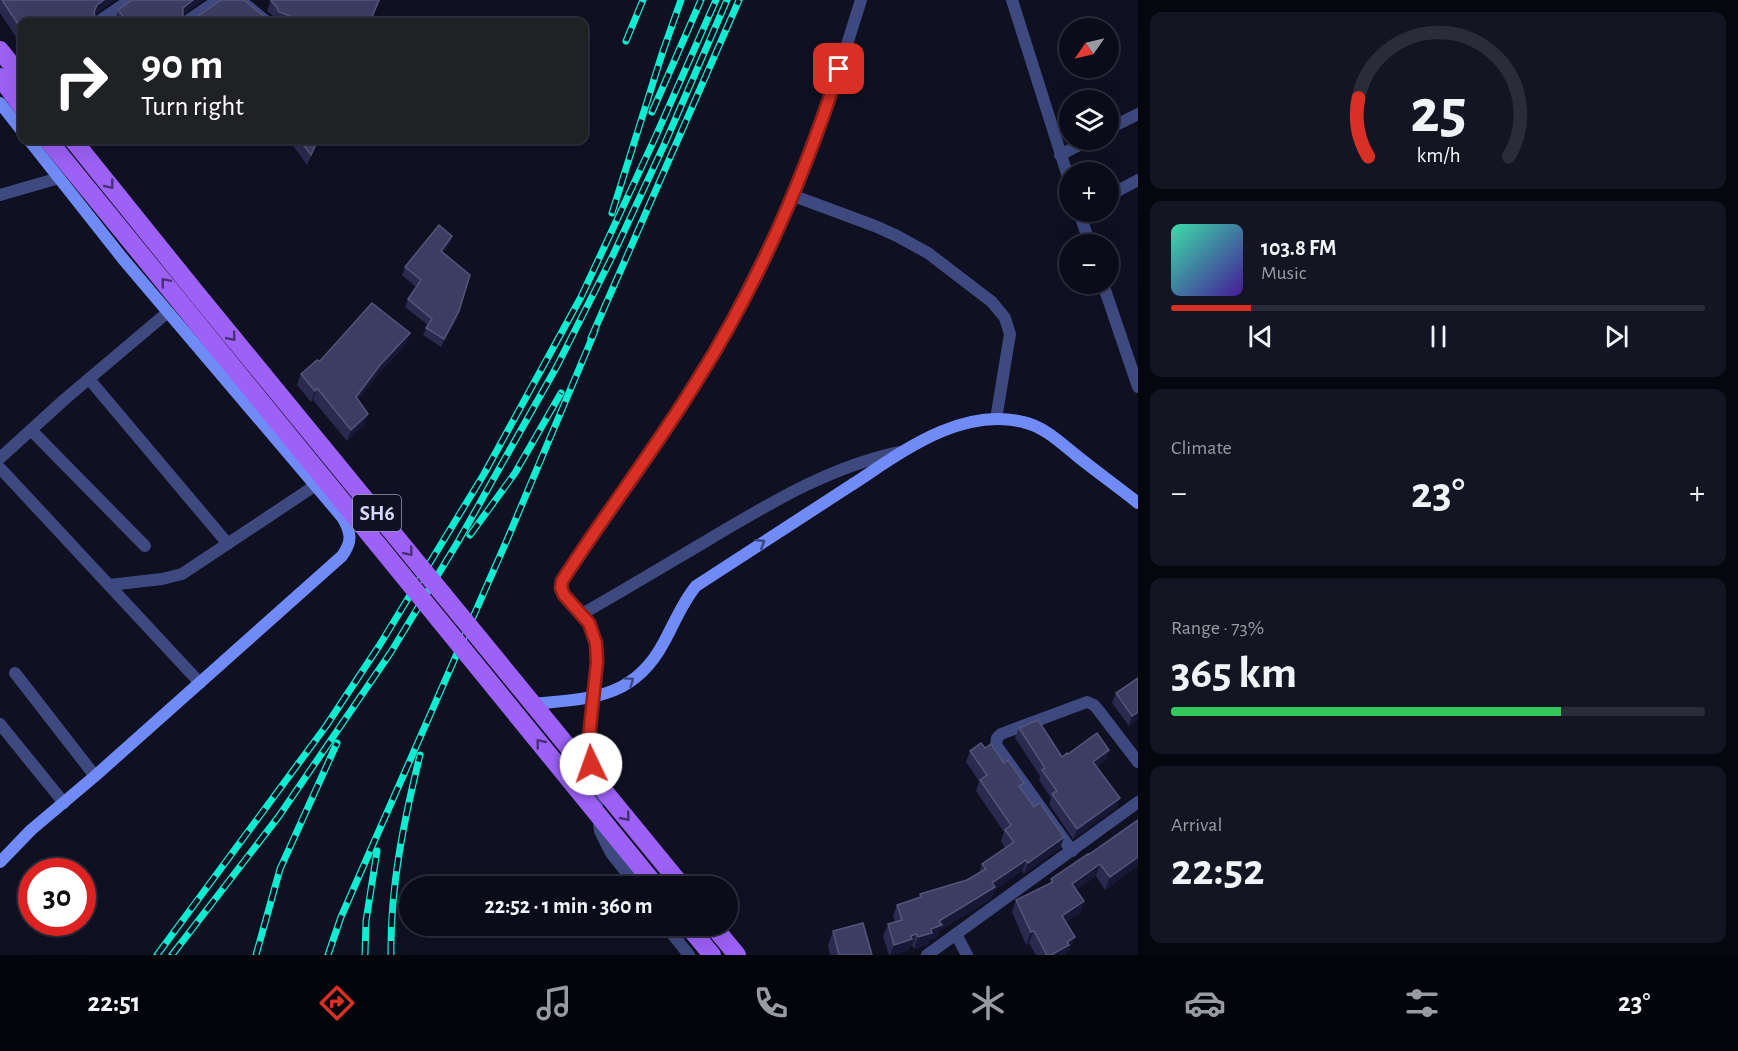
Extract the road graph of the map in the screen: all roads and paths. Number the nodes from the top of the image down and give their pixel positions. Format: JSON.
{"nodes":[{"id":1,"x":130,"y":0,"type":"edge"},
{"id":2,"x":218,"y":0,"type":"edge"},
{"id":3,"x":240,"y":0,"type":"edge"},
{"id":4,"x":861,"y":0,"type":"edge"},
{"id":5,"x":1012,"y":0,"type":"edge"},
{"id":6,"x":104,"y":18,"type":"edge"},
{"id":7,"x":192,"y":18,"type":"edge"},
{"id":8,"x":262,"y":18,"type":"edge"},
{"id":9,"x":0,"y":50,"type":"edge"},
{"id":10,"x":18,"y":71,"type":"edge"},
{"id":11,"x":0,"y":78,"type":"edge"},
{"id":12,"x":18,"y":79,"type":"edge"},
{"id":13,"x":0,"y":90,"type":"edge"},
{"id":14,"x":18,"y":102,"type":"edge"},
{"id":15,"x":0,"y":103,"type":"edge"},
{"id":16,"x":1138,"y":114,"type":"edge"},
{"id":17,"x":1119,"y":124,"type":"edge"},
{"id":18,"x":18,"y":127,"type":"edge"},
{"id":19,"x":32,"y":144,"type":"edge"},
{"id":20,"x":51,"y":144,"type":"edge"},
{"id":21,"x":76,"y":144,"type":"edge"},
{"id":22,"x":1070,"y":150,"type":"edge"},
{"id":23,"x":1060,"y":155,"type":"junction"},
{"id":24,"x":1062,"y":162,"type":"edge"},
{"id":25,"x":59,"y":178,"type":"junction"},
{"id":26,"x":1138,"y":180,"type":"edge"},
{"id":27,"x":1119,"y":190,"type":"edge"},
{"id":28,"x":0,"y":195,"type":"edge"},
{"id":29,"x":794,"y":195,"type":"junction"},
{"id":30,"x":1106,"y":294,"type":"edge"},
{"id":31,"x":168,"y":312,"type":"junction"},
{"id":32,"x":89,"y":379,"type":"junction"},
{"id":33,"x":1138,"y":387,"type":"edge"},
{"id":34,"x":996,"y":419,"type":"junction"},
{"id":35,"x":32,"y":430,"type":"junction"},
{"id":36,"x":901,"y":452,"type":"junction"},
{"id":37,"x":0,"y":458,"type":"edge"},
{"id":38,"x":0,"y":468,"type":"edge"},
{"id":39,"x":316,"y":485,"type":"junction"},
{"id":40,"x":1138,"y":503,"type":"edge"},
{"id":41,"x":228,"y":544,"type":"junction"},
{"id":42,"x":145,"y":546,"type":"dead end"},
{"id":43,"x":109,"y":585,"type":"junction"},
{"id":44,"x":582,"y":614,"type":"junction"},
{"id":45,"x":15,"y":673,"type":"dead end"},
{"id":46,"x":200,"y":683,"type":"junction"},
{"id":47,"x":534,"y":704,"type":"junction"},
{"id":48,"x":0,"y":724,"type":"edge"},
{"id":49,"x":1138,"y":762,"type":"edge"},
{"id":50,"x":95,"y":776,"type":"junction"},
{"id":51,"x":1138,"y":802,"type":"edge"},
{"id":52,"x":64,"y":803,"type":"junction"},
{"id":53,"x":1072,"y":851,"type":"junction"},
{"id":54,"x":0,"y":860,"type":"edge"},
{"id":55,"x":629,"y":876,"type":"edge"},
{"id":56,"x":648,"y":876,"type":"edge"},
{"id":57,"x":674,"y":876,"type":"edge"},
{"id":58,"x":957,"y":934,"type":"junction"},
{"id":59,"x":674,"y":936,"type":"edge"},
{"id":60,"x":696,"y":936,"type":"edge"},
{"id":61,"x":722,"y":936,"type":"edge"},
{"id":62,"x":688,"y":955,"type":"edge"},
{"id":63,"x":712,"y":955,"type":"edge"},
{"id":64,"x":737,"y":955,"type":"edge"},
{"id":65,"x":927,"y":955,"type":"edge"},
{"id":66,"x":967,"y":955,"type":"edge"}],
"edges":[{"from":1,"to":6,"type":"street"},
{"from":2,"to":7,"type":"street"},
{"from":3,"to":8,"type":"street"},
{"from":4,"to":29,"type":"street"},
{"from":5,"to":23,"type":"street"},
{"from":9,"to":10,"type":"main road","bridge":true},
{"from":11,"to":14,"type":"main road","bridge":true},
{"from":12,"to":13,"type":"street"},
{"from":15,"to":18,"type":"street"},
{"from":16,"to":17,"type":"street"},
{"from":19,"to":25,"type":"street"},
{"from":56,"to":20,"type":"main road","number":"SH6","one_way":true,"bridge":true},
{"from":21,"to":47,"type":"main road","number":"SH6","one_way":true,"bridge":true},
{"from":22,"to":23,"type":"street"},
{"from":23,"to":24,"type":"street"},
{"from":25,"to":28,"type":"street"},
{"from":25,"to":31,"type":"street"},
{"from":26,"to":27,"type":"street"},
{"from":29,"to":34,"type":"street"},
{"from":29,"to":44,"type":"street"},
{"from":30,"to":33,"type":"street"},
{"from":31,"to":32,"type":"street"},
{"from":31,"to":39,"type":"street"},
{"from":32,"to":35,"type":"street"},
{"from":32,"to":41,"type":"street"},
{"from":34,"to":36,"type":"street"},
{"from":34,"to":40,"type":"street"},
{"from":35,"to":37,"type":"street"},
{"from":35,"to":42,"type":"street"},
{"from":36,"to":44,"type":"street"},
{"from":47,"to":36,"type":"street","one_way":true,"bridge":true},
{"from":38,"to":43,"type":"street"},
{"from":39,"to":41,"type":"street"},
{"from":39,"to":46,"type":"street"},
{"from":41,"to":43,"type":"street"},
{"from":43,"to":46,"type":"street"},
{"from":44,"to":55,"type":"street"},
{"from":45,"to":50,"type":"street"},
{"from":46,"to":50,"type":"street"},
{"from":47,"to":57,"type":"main road","number":"SH6","one_way":true,"bridge":true},
{"from":48,"to":52,"type":"street"},
{"from":49,"to":53,"type":"street"},
{"from":50,"to":52,"type":"street"},
{"from":51,"to":53,"type":"street"},
{"from":52,"to":54,"type":"street"},
{"from":53,"to":58,"type":"street"},
{"from":58,"to":65,"type":"street"},
{"from":58,"to":66,"type":"street"},
{"from":59,"to":62,"type":"street"},
{"from":60,"to":63,"type":"main road"},
{"from":61,"to":64,"type":"main road"}]}
